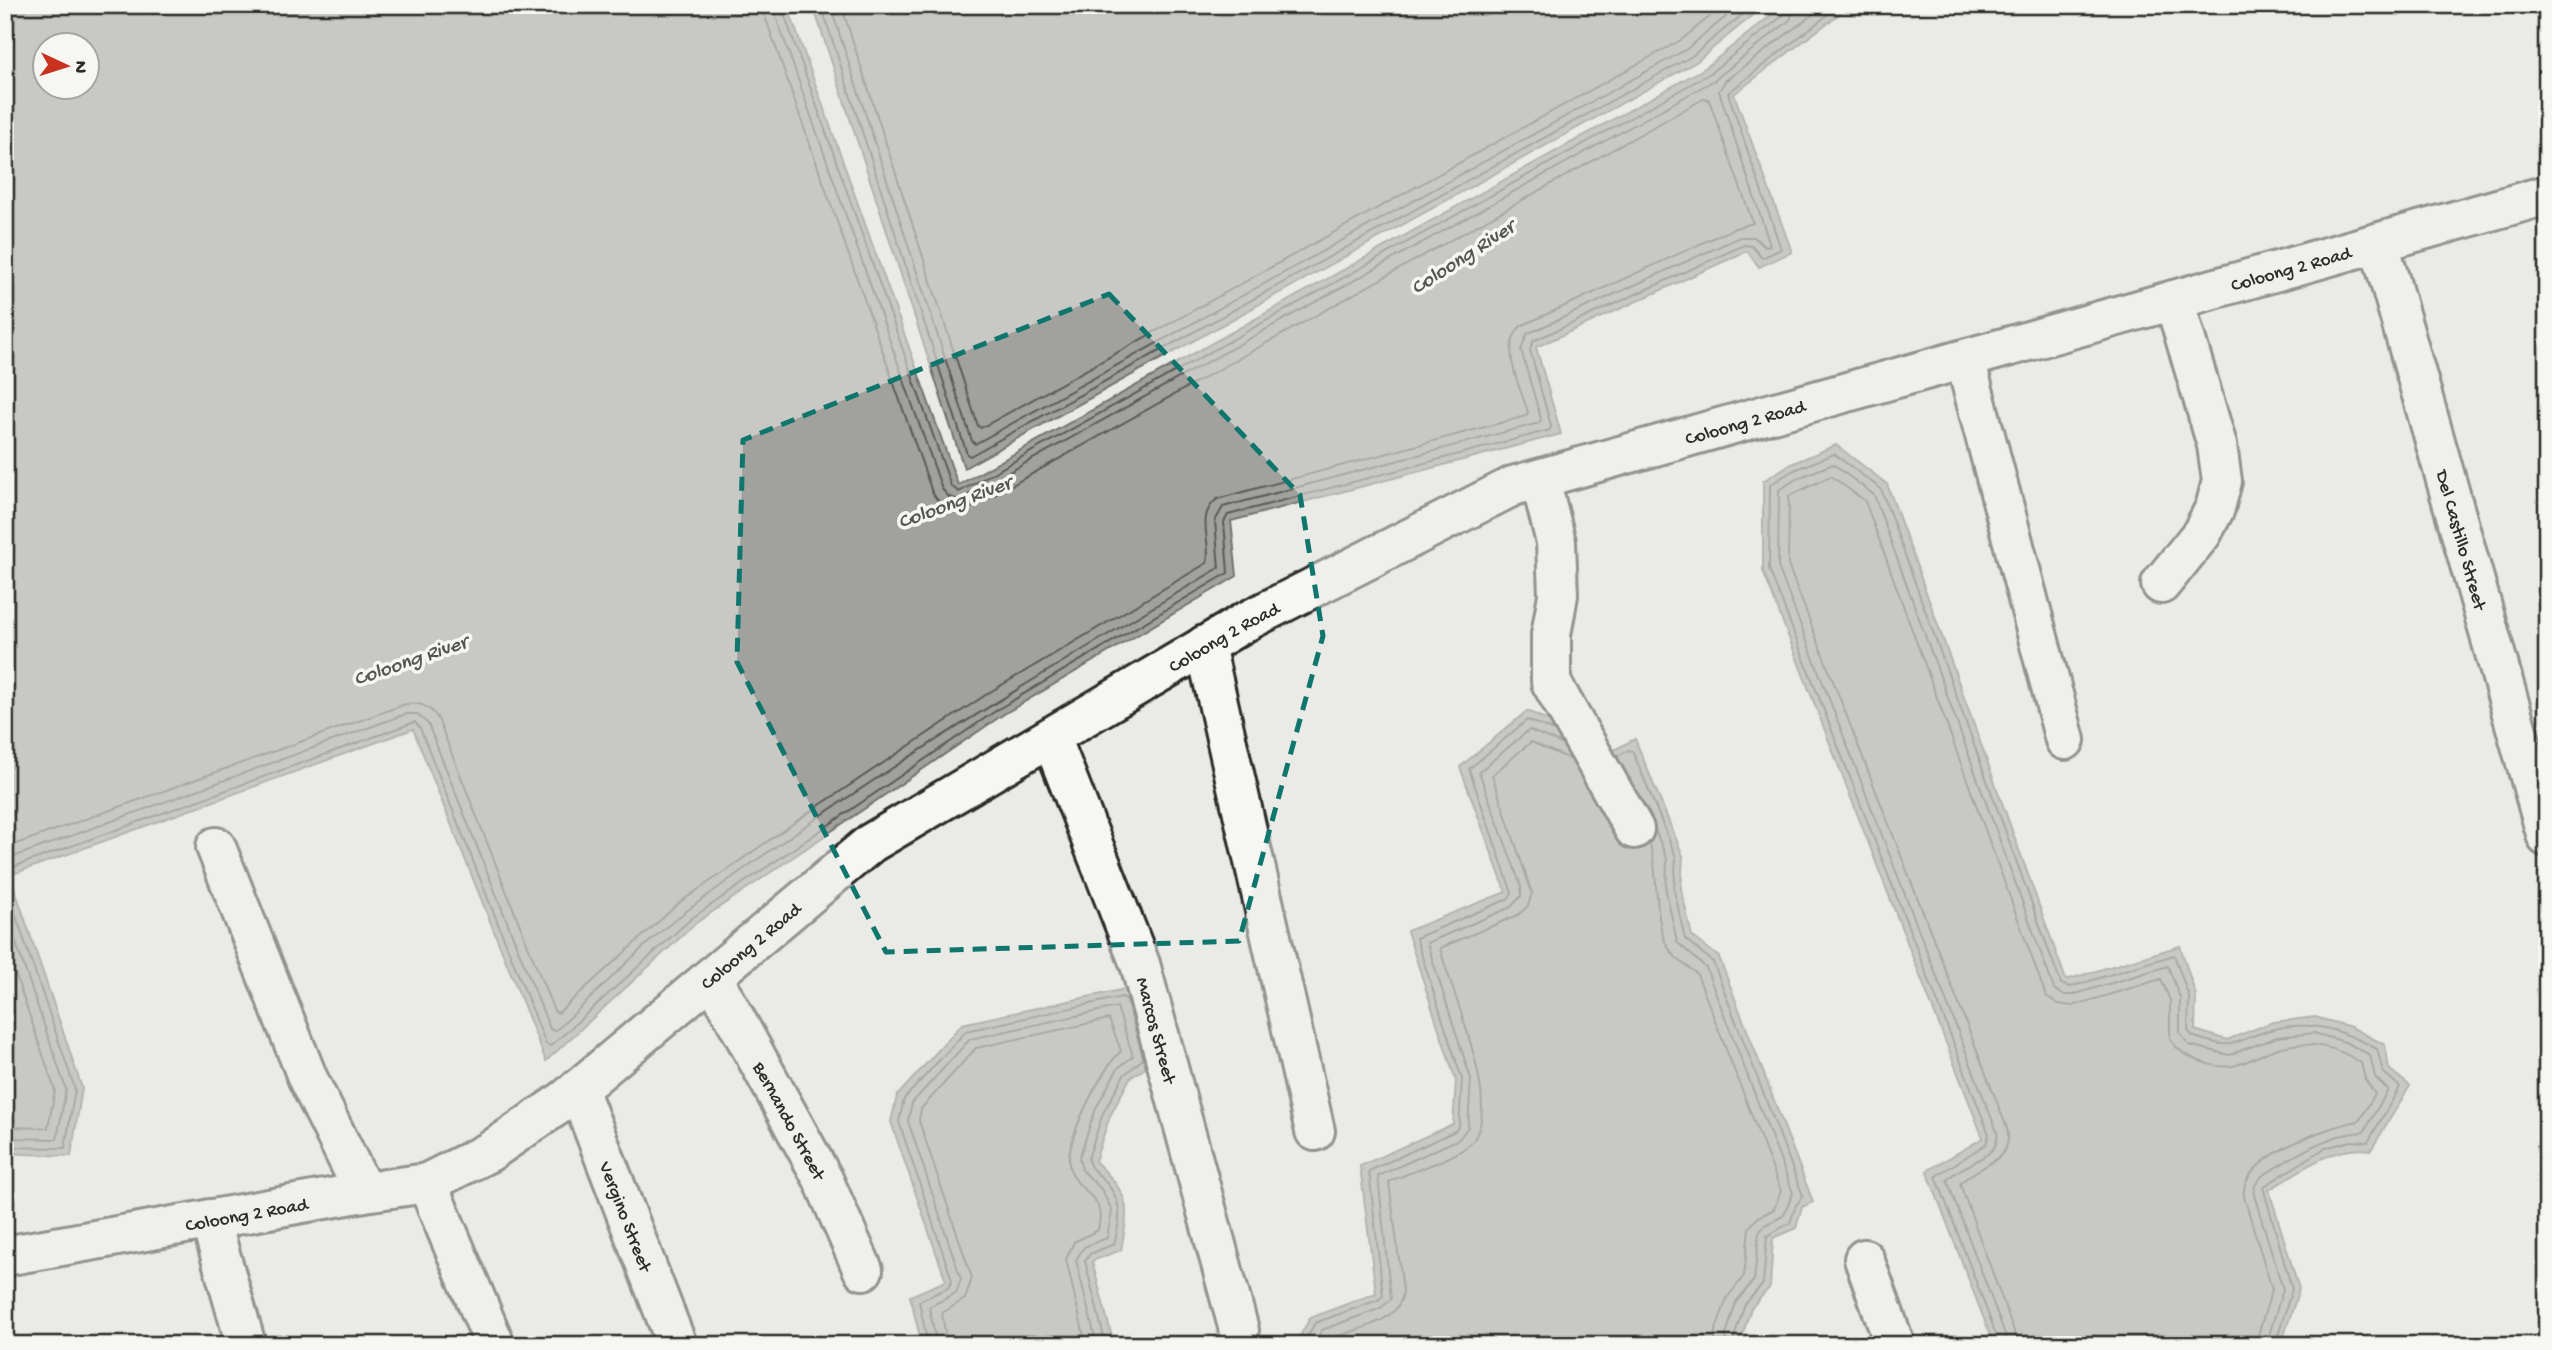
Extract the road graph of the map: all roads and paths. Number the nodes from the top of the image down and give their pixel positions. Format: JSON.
{"nodes":[{"id":1,"x":2547,"y":195,"type":"edge"},
{"id":2,"x":2379,"y":243,"type":"junction"},
{"id":3,"x":2174,"y":300,"type":"junction"},
{"id":4,"x":1965,"y":359,"type":"junction"},
{"id":5,"x":1540,"y":479,"type":"junction"},
{"id":6,"x":2161,"y":584,"type":"dead end"},
{"id":7,"x":1205,"y":645,"type":"junction"},
{"id":8,"x":1051,"y":737,"type":"junction"},
{"id":9,"x":2065,"y":740,"type":"dead end"},
{"id":10,"x":1634,"y":829,"type":"dead end"},
{"id":11,"x":2547,"y":837,"type":"edge"},
{"id":12,"x":216,"y":848,"type":"dead end"},
{"id":13,"x":712,"y":976,"type":"junction"},
{"id":14,"x":578,"y":1089,"type":"junction"},
{"id":15,"x":1315,"y":1131,"type":"dead end"},
{"id":16,"x":427,"y":1183,"type":"junction"},
{"id":17,"x":364,"y":1192,"type":"junction"},
{"id":18,"x":210,"y":1219,"type":"junction"},
{"id":19,"x":5,"y":1256,"type":"edge"},
{"id":20,"x":1864,"y":1259,"type":"dead end"},
{"id":21,"x":863,"y":1270,"type":"dead end"},
{"id":22,"x":1239,"y":1330,"type":"dead end"},
{"id":23,"x":246,"y":1345,"type":"edge"},
{"id":24,"x":495,"y":1345,"type":"edge"},
{"id":25,"x":677,"y":1345,"type":"edge"},
{"id":26,"x":1895,"y":1345,"type":"edge"}],
"edges":[{"from":1,"to":2,"type":"street","name":"Coloong 2 Road"},
{"from":2,"to":3,"type":"street","name":"Coloong 2 Road"},
{"from":2,"to":11,"type":"street","name":"Del Castillo Street"},
{"from":3,"to":4,"type":"street","name":"Coloong 2 Road"},
{"from":3,"to":6,"type":"street"},
{"from":4,"to":5,"type":"street","name":"Coloong 2 Road"},
{"from":4,"to":9,"type":"street"},
{"from":5,"to":7,"type":"street","name":"Coloong 2 Road"},
{"from":5,"to":10,"type":"street"},
{"from":7,"to":8,"type":"street","name":"Coloong 2 Road"},
{"from":7,"to":15,"type":"street"},
{"from":8,"to":13,"type":"street","name":"Coloong 2 Road"},
{"from":8,"to":22,"type":"street","name":"Marcos Street"},
{"from":12,"to":17,"type":"street"},
{"from":13,"to":14,"type":"street","name":"Coloong 2 Road"},
{"from":13,"to":21,"type":"street","name":"Bernando Street"},
{"from":14,"to":16,"type":"street","name":"Coloong 2 Road"},
{"from":14,"to":25,"type":"street","name":"Vergino Street"},
{"from":16,"to":17,"type":"street","name":"Coloong 2 Road"},
{"from":16,"to":24,"type":"street"},
{"from":17,"to":18,"type":"street","name":"Coloong 2 Road"},
{"from":18,"to":19,"type":"street","name":"Coloong 2 Road"},
{"from":18,"to":23,"type":"street"},
{"from":20,"to":26,"type":"street"}]}
